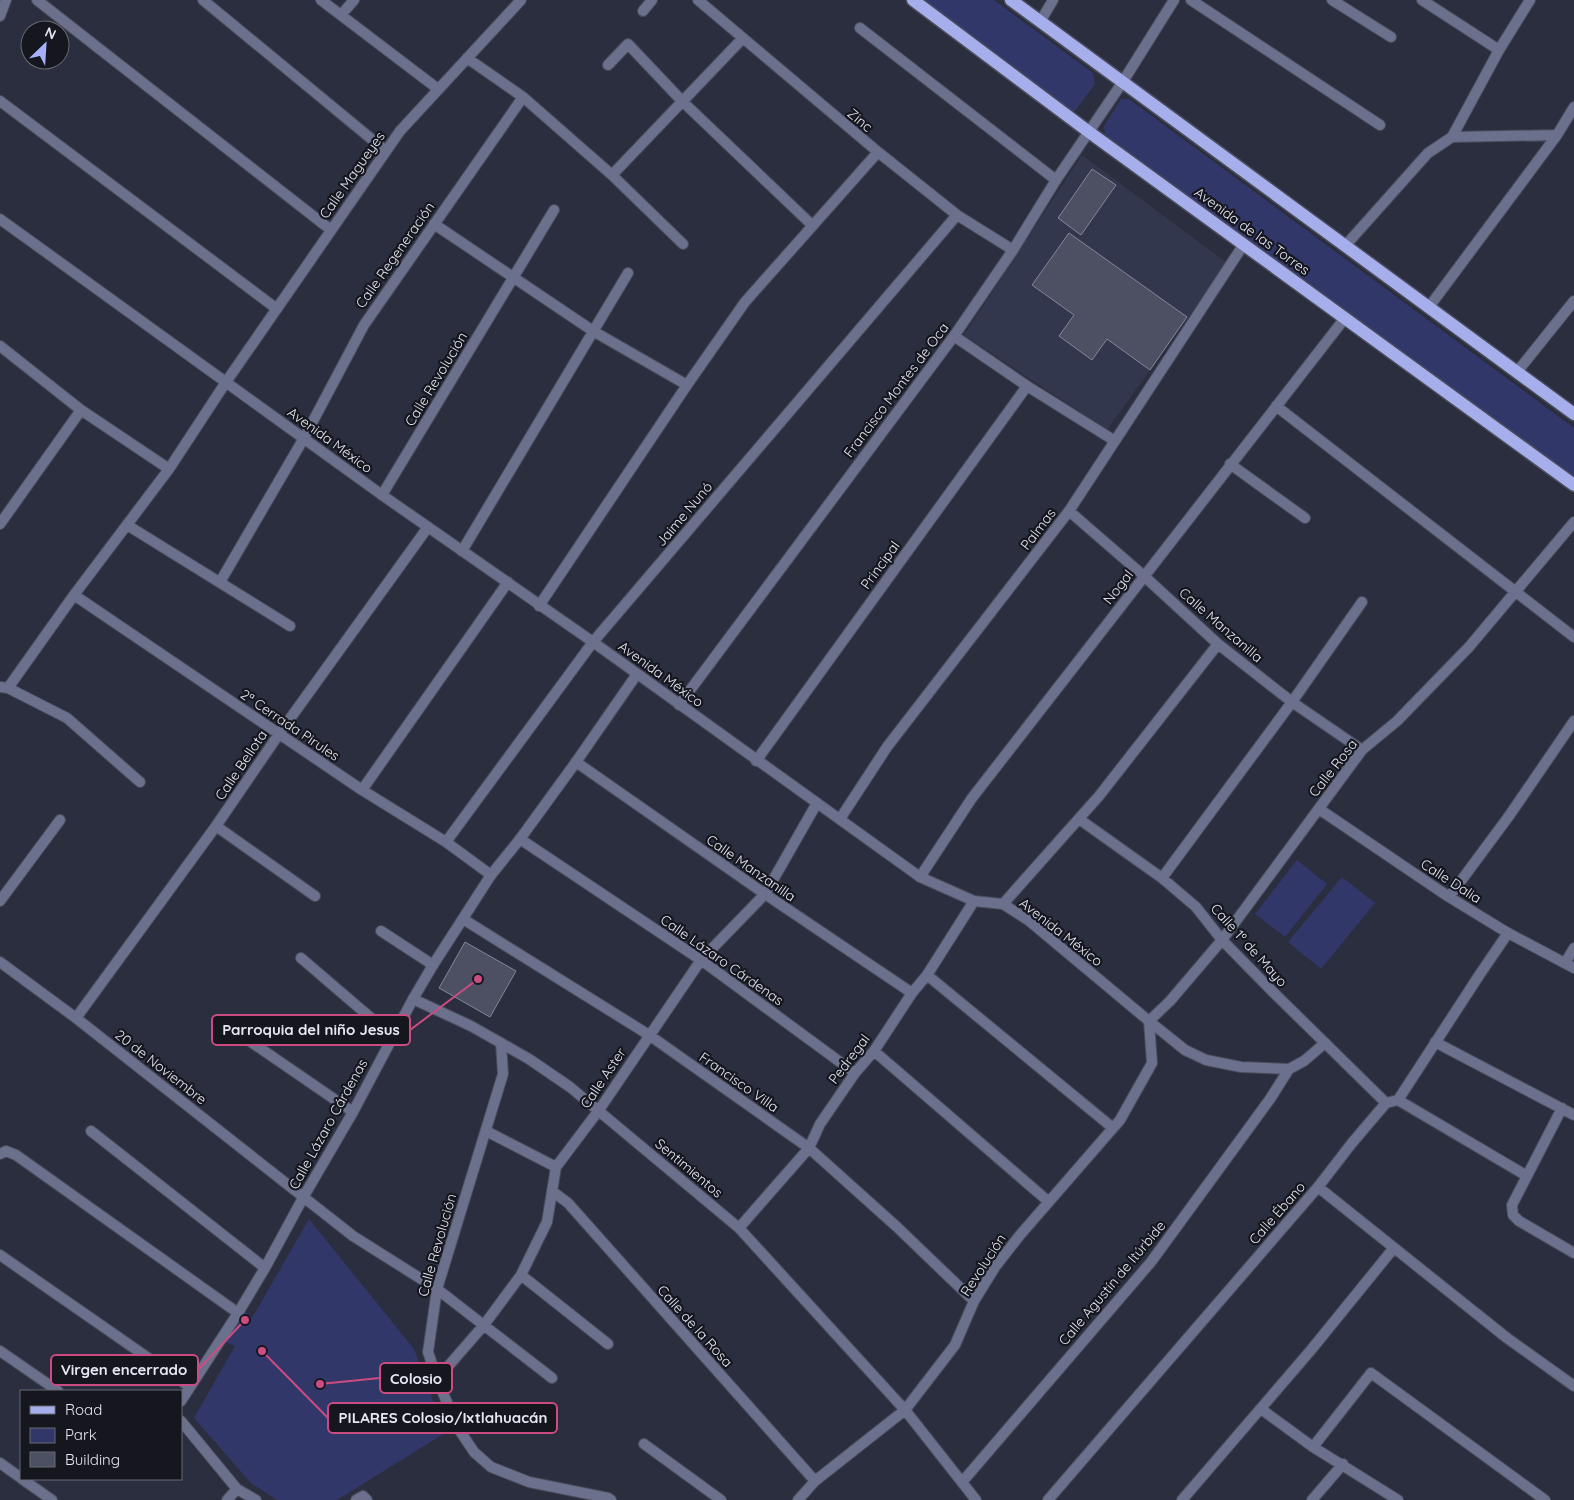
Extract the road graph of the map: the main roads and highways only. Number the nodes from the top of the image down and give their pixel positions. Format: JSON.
{"nodes":[{"id":1,"x":913,"y":0,"type":"edge"},
{"id":2,"x":1011,"y":0,"type":"edge"},
{"id":3,"x":1574,"y":414,"type":"edge"},
{"id":4,"x":1574,"y":485,"type":"edge"}],
"edges":[{"from":1,"to":4,"type":"main road","name":"Avenida de las Torres"},
{"from":2,"to":3,"type":"main road"}]}
